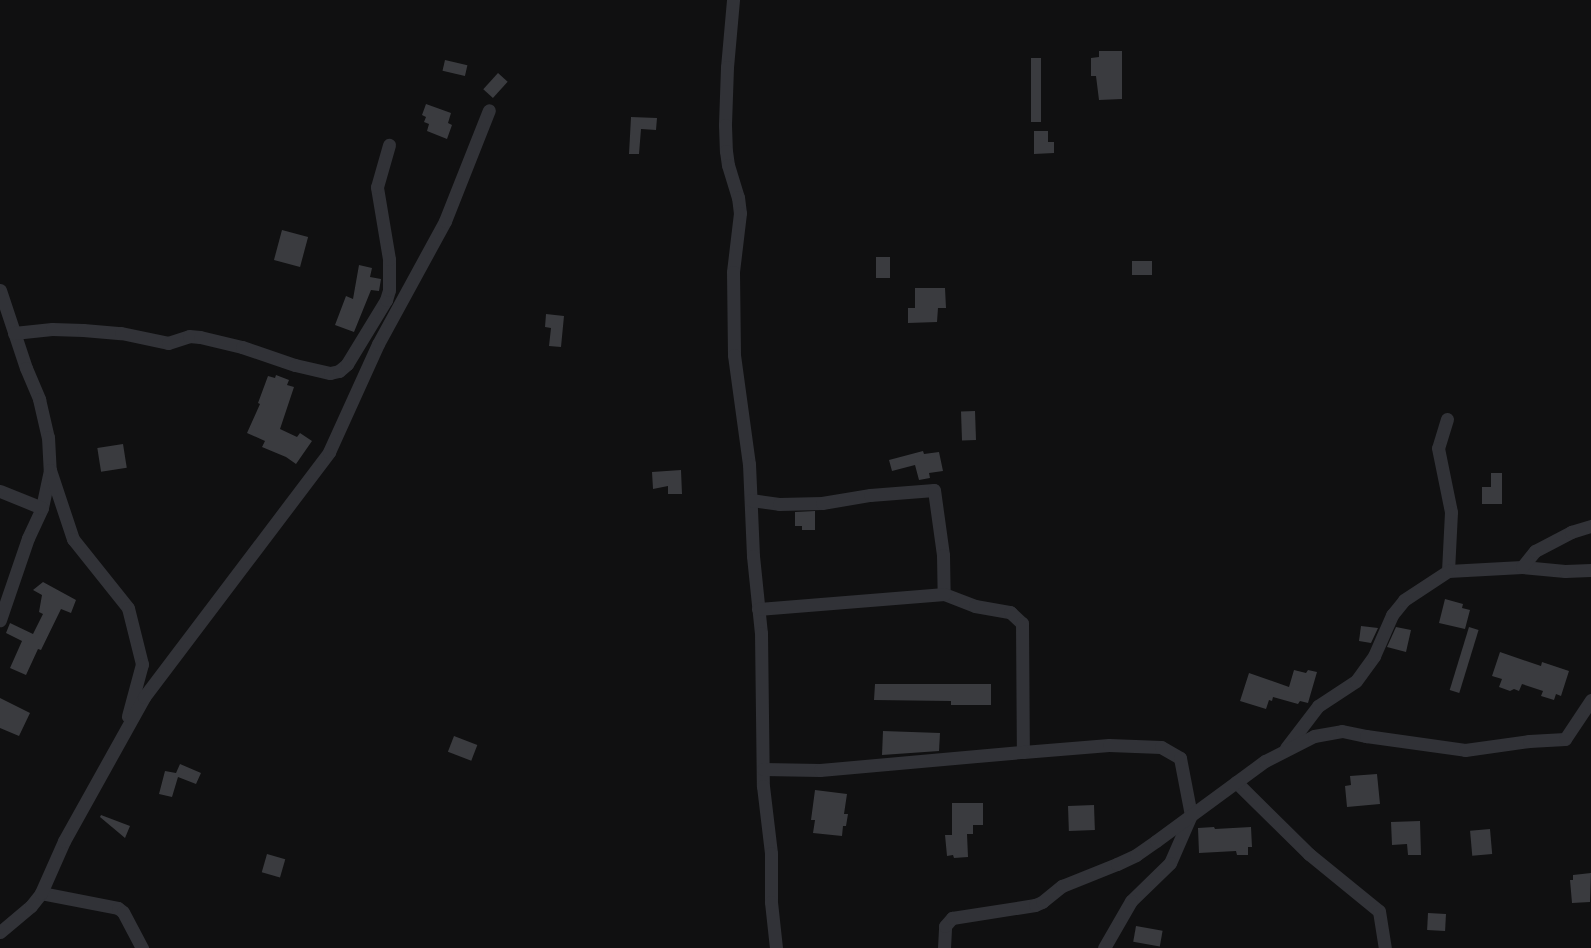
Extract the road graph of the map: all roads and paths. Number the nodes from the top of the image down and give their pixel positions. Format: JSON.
{"nodes":[{"id":1,"x":733,"y":0,"type":"edge"},
{"id":2,"x":489,"y":110,"type":"dead end"},
{"id":3,"x":389,"y":145,"type":"dead end"},
{"id":4,"x":0,"y":290,"type":"edge"},
{"id":5,"x":14,"y":333,"type":"junction"},
{"id":6,"x":1447,"y":419,"type":"dead end"},
{"id":7,"x":50,"y":470,"type":"junction"},
{"id":8,"x":0,"y":491,"type":"edge"},
{"id":9,"x":751,"y":500,"type":"junction"},
{"id":10,"x":42,"y":508,"type":"junction"},
{"id":11,"x":1591,"y":526,"type":"edge"},
{"id":12,"x":1522,"y":567,"type":"junction"},
{"id":13,"x":1448,"y":570,"type":"junction"},
{"id":14,"x":1591,"y":570,"type":"edge"},
{"id":15,"x":944,"y":594,"type":"junction"},
{"id":16,"x":758,"y":609,"type":"junction"},
{"id":17,"x":0,"y":620,"type":"edge"},
{"id":18,"x":1591,"y":700,"type":"edge"},
{"id":19,"x":122,"y":734,"type":"junction"},
{"id":20,"x":1284,"y":751,"type":"junction"},
{"id":21,"x":1023,"y":752,"type":"junction"},
{"id":22,"x":763,"y":769,"type":"junction"},
{"id":23,"x":1236,"y":782,"type":"junction"},
{"id":24,"x":1191,"y":815,"type":"junction"},
{"id":25,"x":40,"y":893,"type":"junction"},
{"id":26,"x":0,"y":932,"type":"edge"},
{"id":27,"x":142,"y":948,"type":"edge"},
{"id":28,"x":776,"y":948,"type":"edge"},
{"id":29,"x":944,"y":948,"type":"edge"},
{"id":30,"x":1104,"y":948,"type":"edge"},
{"id":31,"x":1385,"y":948,"type":"edge"}],
"edges":[{"from":1,"to":9,"type":"street"},
{"from":2,"to":19,"type":"street"},
{"from":3,"to":5,"type":"street"},
{"from":4,"to":5,"type":"street"},
{"from":5,"to":7,"type":"street"},
{"from":6,"to":13,"type":"street"},
{"from":7,"to":10,"type":"street"},
{"from":7,"to":19,"type":"street"},
{"from":8,"to":10,"type":"street"},
{"from":9,"to":15,"type":"street"},
{"from":9,"to":16,"type":"street"},
{"from":10,"to":17,"type":"street"},
{"from":11,"to":12,"type":"street"},
{"from":12,"to":13,"type":"street"},
{"from":12,"to":14,"type":"street"},
{"from":13,"to":20,"type":"street"},
{"from":15,"to":16,"type":"street"},
{"from":15,"to":21,"type":"street"},
{"from":16,"to":22,"type":"street"},
{"from":18,"to":20,"type":"street"},
{"from":19,"to":25,"type":"street"},
{"from":20,"to":23,"type":"street"},
{"from":21,"to":22,"type":"street"},
{"from":21,"to":24,"type":"street"},
{"from":22,"to":28,"type":"street"},
{"from":23,"to":24,"type":"street"},
{"from":23,"to":31,"type":"street"},
{"from":24,"to":29,"type":"street"},
{"from":24,"to":30,"type":"street"},
{"from":25,"to":26,"type":"street"},
{"from":25,"to":27,"type":"street"}]}
